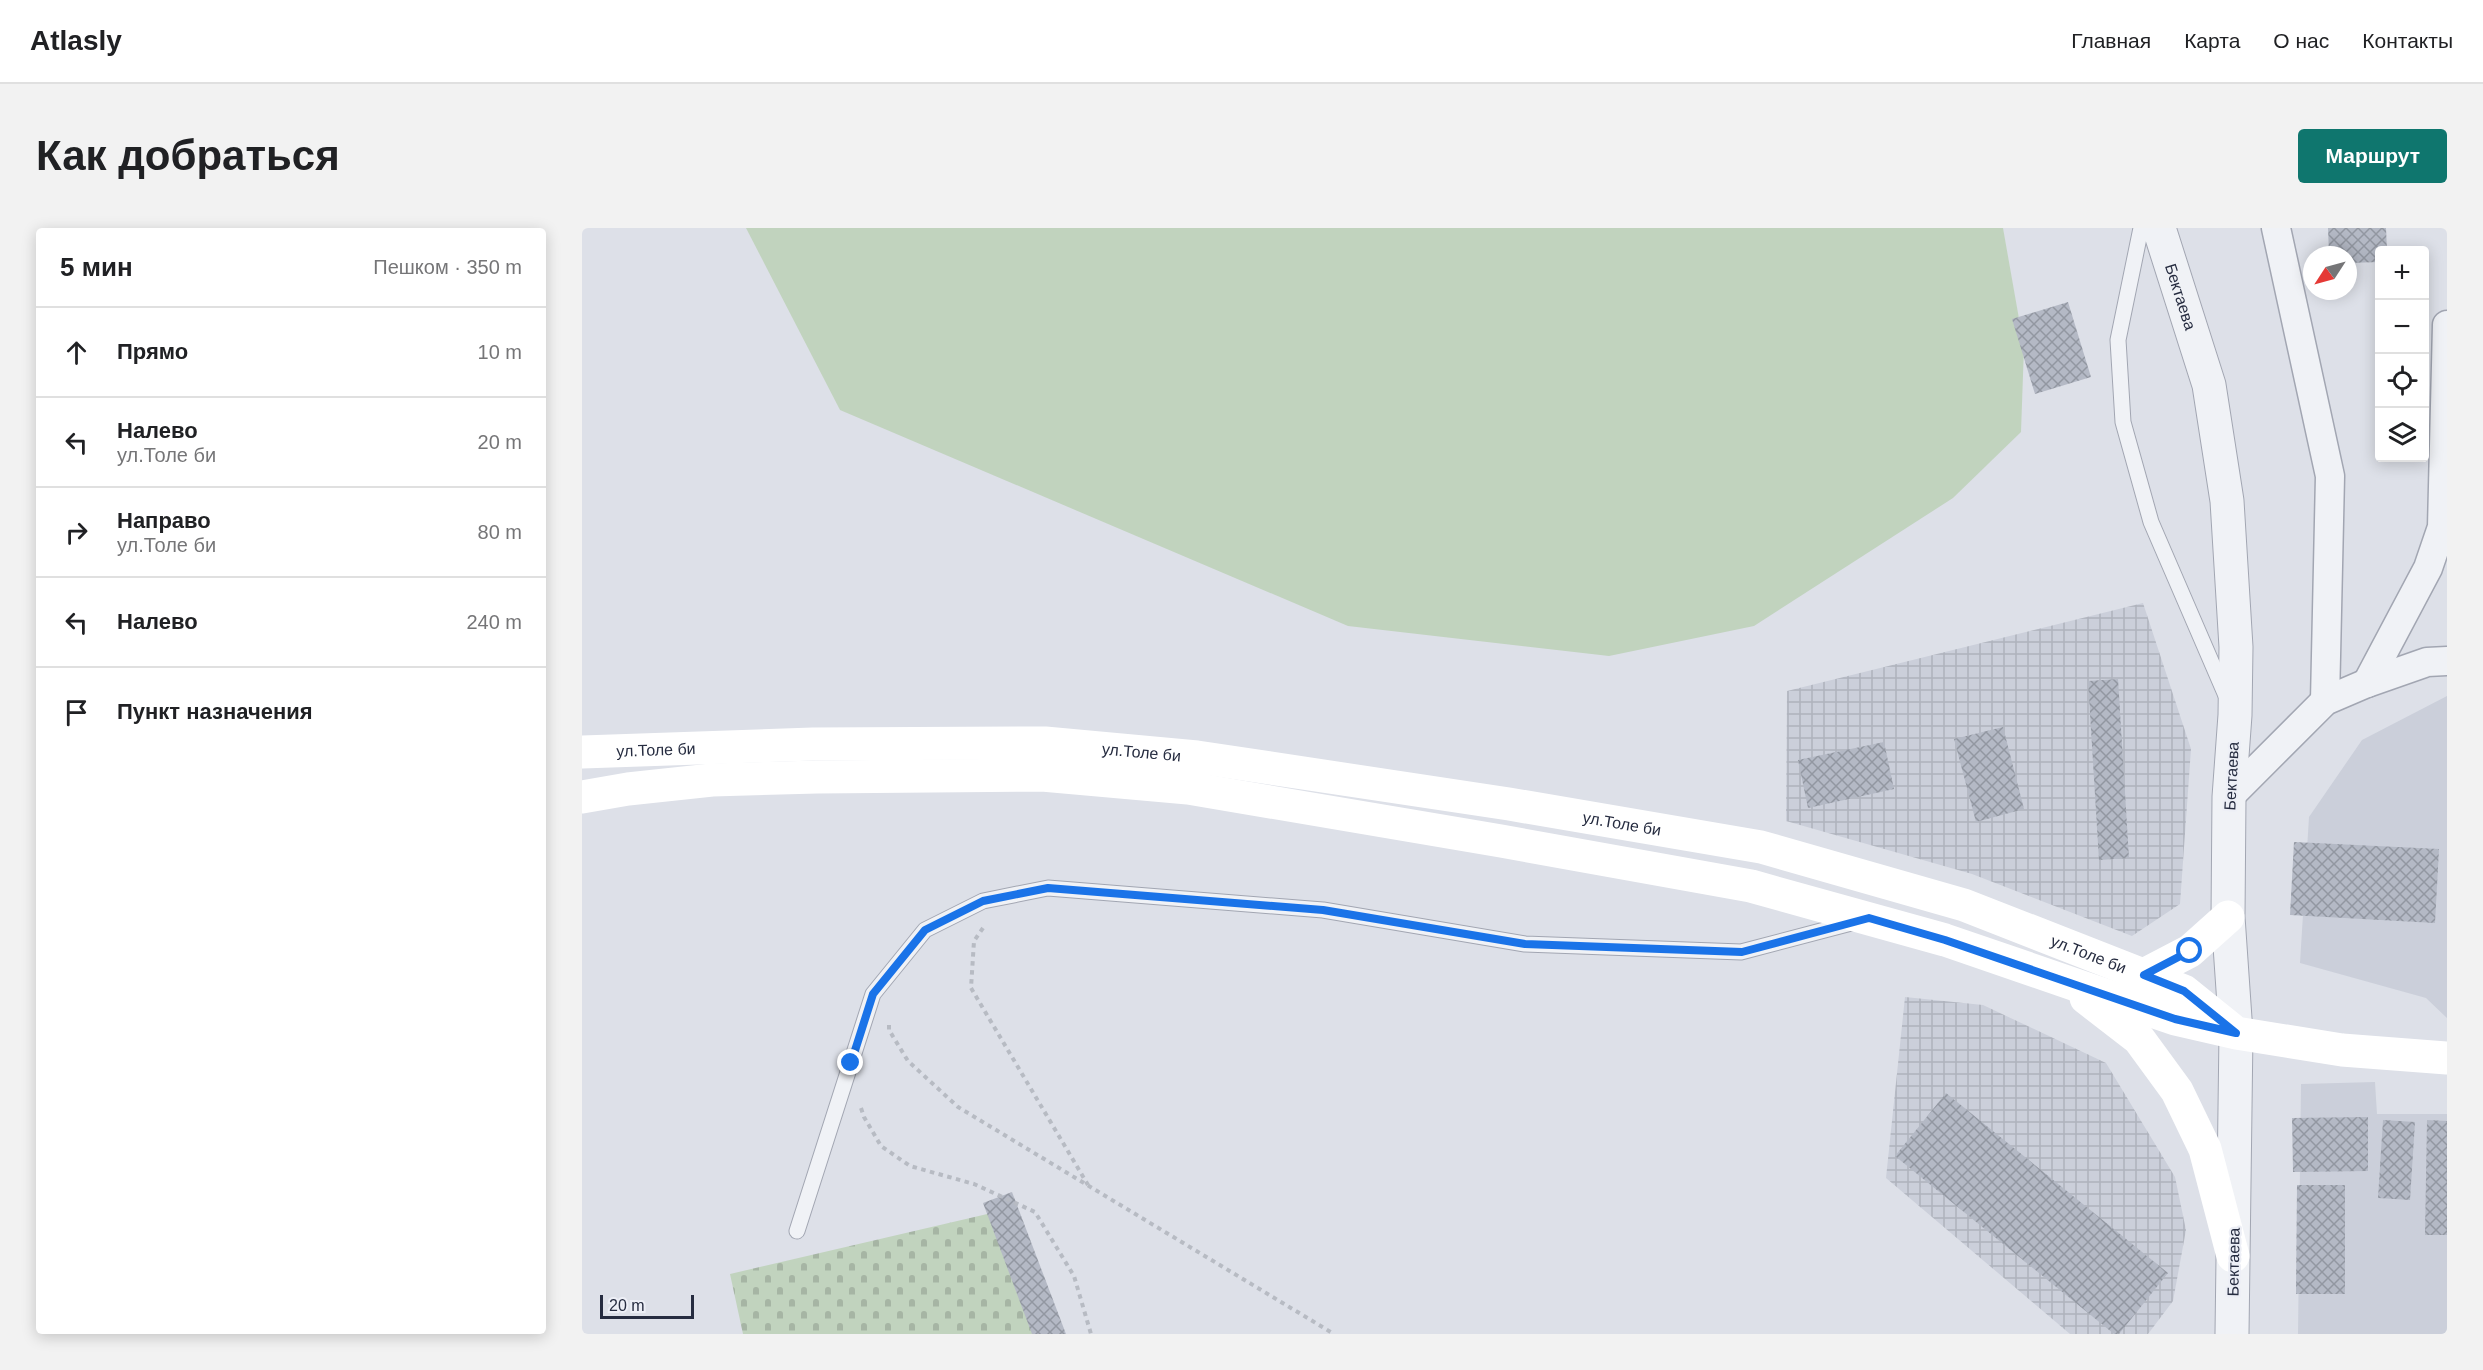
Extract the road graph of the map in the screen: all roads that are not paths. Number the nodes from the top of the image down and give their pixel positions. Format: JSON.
{"nodes":[{"id":1,"x":2141,"y":228,"type":"edge"},
{"id":2,"x":2159,"y":228,"type":"edge"},
{"id":3,"x":2276,"y":228,"type":"edge"},
{"id":4,"x":2447,"y":325,"type":"edge"},
{"id":5,"x":2447,"y":661,"type":"edge"},
{"id":6,"x":2367,"y":683,"type":"junction"},
{"id":7,"x":2325,"y":701,"type":"junction"},
{"id":8,"x":2235,"y":715,"type":"junction"},
{"id":9,"x":582,"y":752,"type":"edge"},
{"id":10,"x":582,"y":797,"type":"edge"},
{"id":11,"x":2229,"y":797,"type":"junction"},
{"id":12,"x":2228,"y":917,"type":"junction"},
{"id":13,"x":1869,"y":918,"type":"junction"},
{"id":14,"x":2144,"y":975,"type":"junction"},
{"id":15,"x":2063,"y":981,"type":"junction"},
{"id":16,"x":2236,"y":1033,"type":"junction"},
{"id":17,"x":2447,"y":1058,"type":"edge"},
{"id":18,"x":796,"y":1231,"type":"dead end"},
{"id":19,"x":2233,"y":1256,"type":"junction"},
{"id":20,"x":2232,"y":1334,"type":"edge"}],
"edges":[{"from":1,"to":8,"type":"lane"},
{"from":2,"to":8,"type":"street","name":"Бектаева"},
{"from":3,"to":7,"type":"street"},
{"from":4,"to":6,"type":"street"},
{"from":5,"to":6,"type":"street"},
{"from":6,"to":7,"type":"street"},
{"from":7,"to":11,"type":"street"},
{"from":8,"to":11,"type":"street","name":"Бектаева"},
{"from":9,"to":14,"type":"main road","name":"ул.Толе би"},
{"from":10,"to":13,"type":"main road","name":"ул.Толе би"},
{"from":11,"to":12,"type":"street","name":"Бектаева"},
{"from":12,"to":14,"type":"main road"},
{"from":12,"to":16,"type":"street","name":"Бектаева"},
{"from":13,"to":15,"type":"main road","name":"ул.Толе би"},
{"from":13,"to":18,"type":"lane"},
{"from":14,"to":16,"type":"main road","name":"ул.Толе би"},
{"from":15,"to":16,"type":"main road","name":"ул.Толе би"},
{"from":15,"to":19,"type":"main road"},
{"from":16,"to":17,"type":"main road"},
{"from":16,"to":19,"type":"street","name":"Бектаева"},
{"from":19,"to":20,"type":"street","name":"Бектаева"}]}
